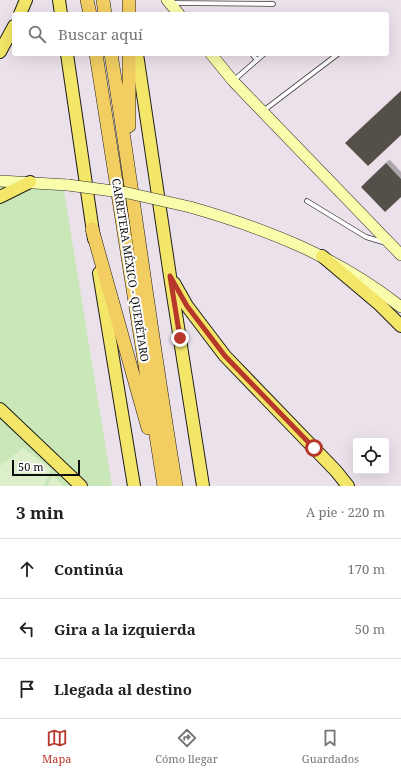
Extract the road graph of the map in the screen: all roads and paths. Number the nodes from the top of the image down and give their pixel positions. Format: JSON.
{"nodes":[{"id":1,"x":26,"y":0,"type":"edge"},
{"id":2,"x":59,"y":0,"type":"edge"},
{"id":3,"x":87,"y":0,"type":"edge"},
{"id":4,"x":102,"y":0,"type":"edge"},
{"id":5,"x":168,"y":2,"type":"edge"},
{"id":6,"x":273,"y":4,"type":"dead end"},
{"id":7,"x":21,"y":12,"type":"edge"},
{"id":8,"x":61,"y":12,"type":"edge"},
{"id":9,"x":90,"y":12,"type":"edge"},
{"id":10,"x":105,"y":12,"type":"edge"},
{"id":11,"x":177,"y":12,"type":"edge"},
{"id":12,"x":12,"y":30,"type":"edge"},
{"id":13,"x":0,"y":52,"type":"edge"},
{"id":14,"x":67,"y":56,"type":"edge"},
{"id":15,"x":96,"y":56,"type":"edge"},
{"id":16,"x":111,"y":56,"type":"edge"},
{"id":17,"x":129,"y":56,"type":"edge"},
{"id":18,"x":137,"y":56,"type":"edge"},
{"id":19,"x":213,"y":56,"type":"edge"},
{"id":20,"x":254,"y":56,"type":"edge"},
{"id":21,"x":262,"y":56,"type":"edge"},
{"id":22,"x":335,"y":56,"type":"edge"},
{"id":23,"x":257,"y":60,"type":"junction"},
{"id":24,"x":233,"y":81,"type":"junction"},
{"id":25,"x":262,"y":112,"type":"junction"},
{"id":26,"x":130,"y":168,"type":"junction"},
{"id":27,"x":0,"y":181,"type":"edge"},
{"id":28,"x":30,"y":182,"type":"junction"},
{"id":29,"x":0,"y":197,"type":"edge"},
{"id":30,"x":307,"y":201,"type":"dead end"},
{"id":31,"x":92,"y":229,"type":"junction"},
{"id":32,"x":392,"y":245,"type":"junction"},
{"id":33,"x":401,"y":255,"type":"edge"},
{"id":34,"x":322,"y":256,"type":"junction"},
{"id":35,"x":170,"y":276,"type":"junction"},
{"id":36,"x":401,"y":307,"type":"edge"},
{"id":37,"x":401,"y":326,"type":"edge"},
{"id":38,"x":0,"y":409,"type":"edge"},
{"id":39,"x":81,"y":486,"type":"edge"},
{"id":40,"x":134,"y":486,"type":"edge"},
{"id":41,"x":164,"y":486,"type":"edge"},
{"id":42,"x":176,"y":486,"type":"edge"},
{"id":43,"x":204,"y":486,"type":"edge"},
{"id":44,"x":348,"y":486,"type":"edge"}],
"edges":[{"from":1,"to":7,"type":"main road"},
{"from":2,"to":8,"type":"main road"},
{"from":3,"to":9,"type":"highway"},
{"from":4,"to":10,"type":"highway"},
{"from":5,"to":6,"type":"lane"},
{"from":5,"to":11,"type":"main road"},
{"from":12,"to":13,"type":"main road"},
{"from":14,"to":31,"type":"main road"},
{"from":15,"to":41,"type":"highway","name":"CARRETERA MÉXICO - QUERÉTARO"},
{"from":16,"to":26,"type":"highway","name":"CARRETERA MÉXICO - QUERÉTARO"},
{"from":17,"to":26,"type":"highway"},
{"from":18,"to":35,"type":"main road"},
{"from":19,"to":24,"type":"main road"},
{"from":20,"to":23,"type":"lane"},
{"from":21,"to":23,"type":"lane"},
{"from":22,"to":25,"type":"lane"},
{"from":23,"to":24,"type":"lane"},
{"from":24,"to":25,"type":"main road"},
{"from":25,"to":32,"type":"main road"},
{"from":26,"to":42,"type":"highway","name":"CARRETERA MÉXICO - QUERÉTARO"},
{"from":27,"to":28,"type":"main road"},
{"from":28,"to":29,"type":"main road"},
{"from":28,"to":34,"type":"main road","bridge":true},
{"from":30,"to":32,"type":"lane"},
{"from":31,"to":40,"type":"main road"},
{"from":31,"to":41,"type":"highway"},
{"from":32,"to":33,"type":"main road"},
{"from":34,"to":36,"type":"main road"},
{"from":34,"to":37,"type":"main road"},
{"from":35,"to":43,"type":"main road"},
{"from":35,"to":44,"type":"main road"},
{"from":38,"to":39,"type":"main road"}]}
